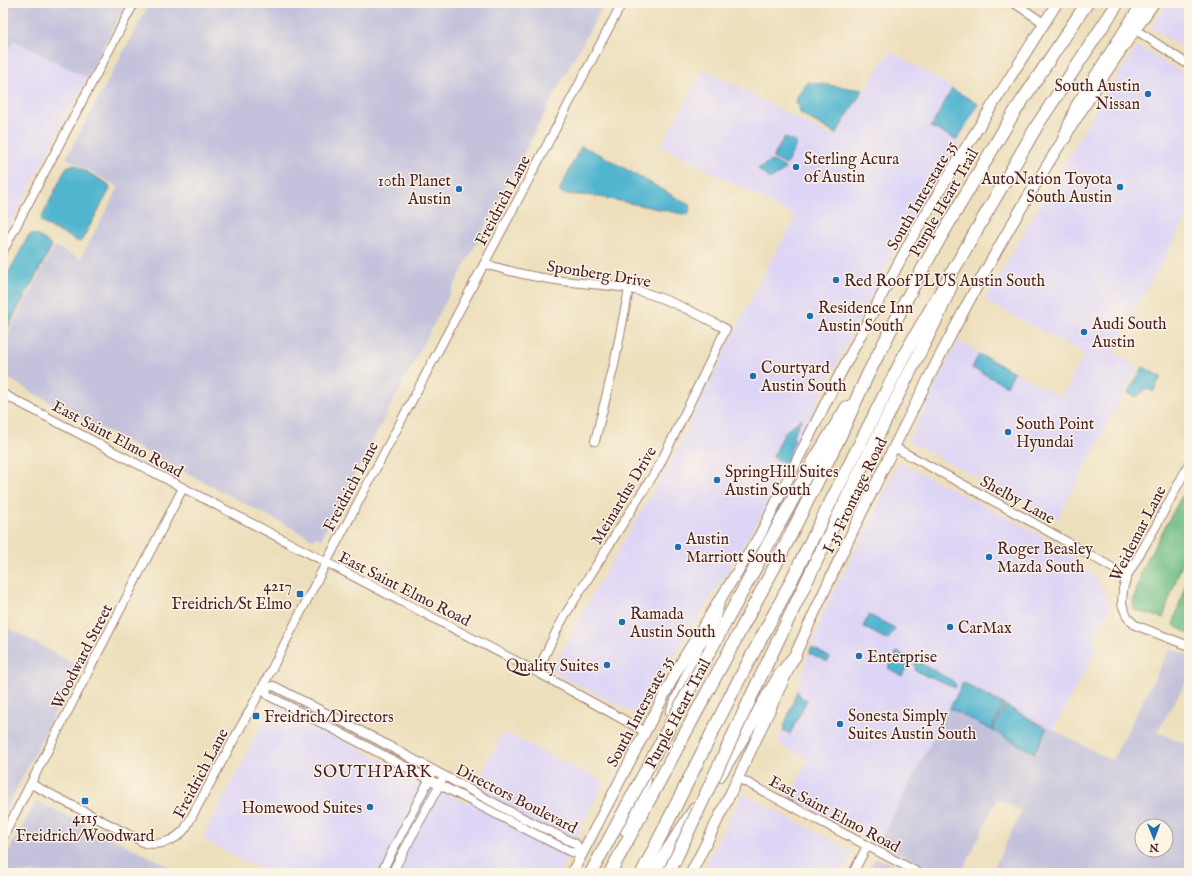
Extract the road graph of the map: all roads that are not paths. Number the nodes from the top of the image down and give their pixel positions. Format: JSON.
{"nodes":[{"id":1,"x":134,"y":3,"type":"edge"},
{"id":2,"x":622,"y":3,"type":"edge"},
{"id":3,"x":1014,"y":3,"type":"edge"},
{"id":4,"x":1057,"y":3,"type":"edge"},
{"id":5,"x":1086,"y":3,"type":"edge"},
{"id":6,"x":1118,"y":3,"type":"edge"},
{"id":7,"x":1143,"y":3,"type":"edge"},
{"id":8,"x":1154,"y":3,"type":"edge"},
{"id":9,"x":1044,"y":23,"type":"junction"},
{"id":10,"x":1136,"y":30,"type":"junction"},
{"id":11,"x":1189,"y":65,"type":"edge"},
{"id":12,"x":1064,"y":139,"type":"junction"},
{"id":13,"x":975,"y":231,"type":"junction"},
{"id":14,"x":3,"y":251,"type":"edge"},
{"id":15,"x":485,"y":264,"type":"junction"},
{"id":16,"x":629,"y":289,"type":"junction"},
{"id":17,"x":726,"y":329,"type":"joint"},
{"id":18,"x":868,"y":374,"type":"junction"},
{"id":19,"x":3,"y":394,"type":"edge"},
{"id":20,"x":595,"y":441,"type":"dead end"},
{"id":21,"x":894,"y":447,"type":"junction"},
{"id":22,"x":1189,"y":464,"type":"edge"},
{"id":23,"x":183,"y":488,"type":"junction"},
{"id":24,"x":326,"y":562,"type":"junction"},
{"id":25,"x":1128,"y":576,"type":"junction"},
{"id":26,"x":718,"y":603,"type":"junction"},
{"id":27,"x":1189,"y":646,"type":"edge"},
{"id":28,"x":794,"y":656,"type":"junction"},
{"id":29,"x":537,"y":672,"type":"junction"},
{"id":30,"x":262,"y":688,"type":"junction"},
{"id":31,"x":644,"y":731,"type":"junction"},
{"id":32,"x":434,"y":770,"type":"junction"},
{"id":33,"x":444,"y":776,"type":"junction"},
{"id":34,"x":738,"y":778,"type":"junction"},
{"id":35,"x":429,"y":779,"type":"junction"},
{"id":36,"x":31,"y":784,"type":"junction"},
{"id":37,"x":440,"y":784,"type":"junction"},
{"id":38,"x":509,"y":816,"type":"junction"},
{"id":39,"x":3,"y":837,"type":"edge"},
{"id":40,"x":867,"y":846,"type":"junction"},
{"id":41,"x":582,"y":854,"type":"junction"},
{"id":42,"x":612,"y":868,"type":"edge"},
{"id":43,"x":381,"y":873,"type":"edge"},
{"id":44,"x":392,"y":873,"type":"edge"},
{"id":45,"x":572,"y":873,"type":"edge"},
{"id":46,"x":591,"y":873,"type":"edge"},
{"id":47,"x":642,"y":873,"type":"edge"},
{"id":48,"x":653,"y":873,"type":"edge"},
{"id":49,"x":669,"y":873,"type":"edge"},
{"id":50,"x":691,"y":873,"type":"edge"},
{"id":51,"x":853,"y":873,"type":"edge"},
{"id":52,"x":919,"y":873,"type":"edge"}],
"edges":[{"from":1,"to":14,"type":"street"},
{"from":2,"to":15,"type":"street","name":"Freidrich Lane"},
{"from":3,"to":9,"type":"street"},
{"from":4,"to":9,"type":"main road","name":"South Interstate 35"},
{"from":5,"to":18,"type":"highway","name":"Purple Heart Trail"},
{"from":6,"to":13,"type":"highway"},
{"from":7,"to":12,"type":"highway"},
{"from":8,"to":10,"type":"main road"},
{"from":9,"to":26,"type":"main road","name":"South Interstate 35"},
{"from":10,"to":11,"type":"street"},
{"from":10,"to":12,"type":"main road"},
{"from":12,"to":21,"type":"main road","name":"I 35 Frontage Road"},
{"from":13,"to":47,"type":"highway"},
{"from":13,"to":49,"type":"highway","bridge":true},
{"from":15,"to":16,"type":"street","name":"Sponberg Drive"},
{"from":15,"to":24,"type":"street","name":"Freidrich Lane"},
{"from":16,"to":17,"type":"street","name":"Sponberg Drive"},
{"from":16,"to":20,"type":"street"},
{"from":17,"to":29,"type":"street","name":"Meinardus Drive"},
{"from":18,"to":42,"type":"highway","name":"Purple Heart Trail"},
{"from":18,"to":46,"type":"highway","bridge":true},
{"from":19,"to":23,"type":"street","name":"East Saint Elmo Road"},
{"from":21,"to":25,"type":"street","name":"Shelby Lane"},
{"from":21,"to":28,"type":"main road","name":"I 35 Frontage Road"},
{"from":22,"to":25,"type":"street","name":"Weidemar Lane"},
{"from":23,"to":24,"type":"street","name":"East Saint Elmo Road"},
{"from":23,"to":36,"type":"street","name":"Woodward Street"},
{"from":24,"to":29,"type":"street","name":"East Saint Elmo Road"},
{"from":24,"to":30,"type":"street","name":"Freidrich Lane"},
{"from":25,"to":27,"type":"street","name":"Weidemar Lane"},
{"from":26,"to":31,"type":"main road","name":"South Interstate 35"},
{"from":26,"to":42,"type":"highway"},
{"from":28,"to":34,"type":"main road"},
{"from":28,"to":48,"type":"highway"},
{"from":29,"to":31,"type":"street","name":"East Saint Elmo Road"},
{"from":30,"to":32,"type":"street","name":"Directors Boulevard"},
{"from":30,"to":35,"type":"street","name":"Directors Boulevard"},
{"from":30,"to":36,"type":"street","name":"Freidrich Lane"},
{"from":31,"to":41,"type":"main road","name":"South Interstate 35"},
{"from":32,"to":33,"type":"street","name":"Directors Boulevard"},
{"from":32,"to":35,"type":"street"},
{"from":33,"to":37,"type":"street"},
{"from":33,"to":38,"type":"street","name":"Directors Boulevard"},
{"from":34,"to":40,"type":"street","name":"East Saint Elmo Road"},
{"from":34,"to":50,"type":"main road"},
{"from":35,"to":37,"type":"street","name":"Directors Boulevard"},
{"from":35,"to":43,"type":"street"},
{"from":36,"to":39,"type":"street","name":"Woodward Street"},
{"from":37,"to":38,"type":"street","name":"Directors Boulevard"},
{"from":37,"to":44,"type":"street"},
{"from":38,"to":41,"type":"street","name":"Directors Boulevard"},
{"from":40,"to":51,"type":"street"},
{"from":40,"to":52,"type":"street","name":"East Saint Elmo Road"},
{"from":41,"to":45,"type":"main road","name":"South Interstate 35"}]}
